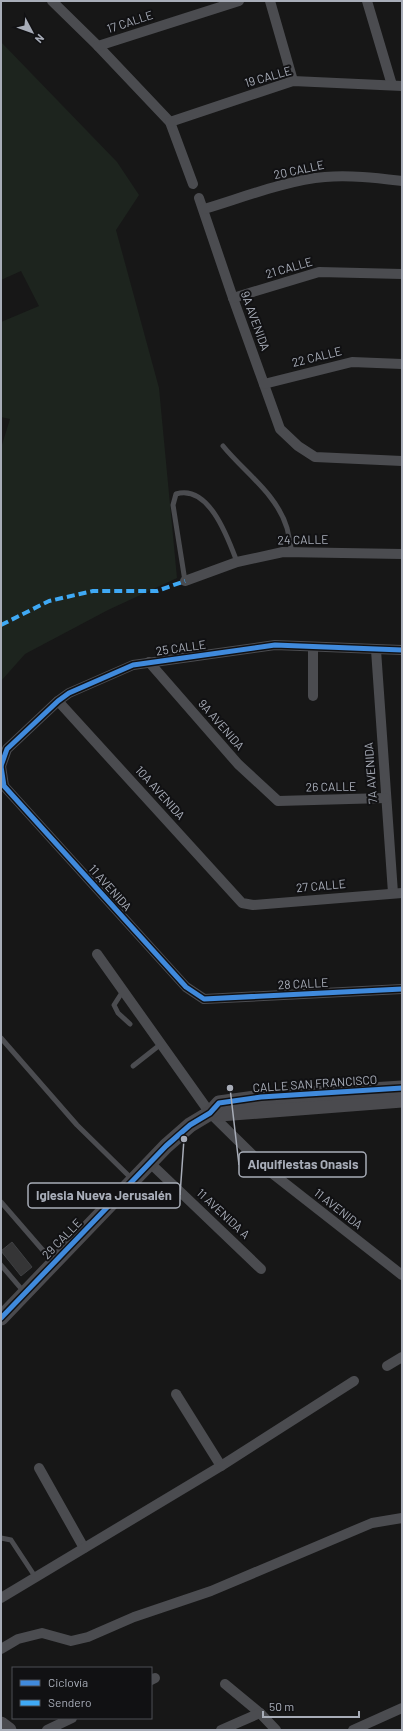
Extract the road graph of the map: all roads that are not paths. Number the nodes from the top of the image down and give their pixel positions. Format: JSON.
{"nodes":[{"id":1,"x":52,"y":1,"type":"edge"},
{"id":2,"x":239,"y":1,"type":"edge"},
{"id":3,"x":270,"y":1,"type":"edge"},
{"id":4,"x":367,"y":1,"type":"edge"},
{"id":5,"x":98,"y":46,"type":"junction"},
{"id":6,"x":293,"y":81,"type":"junction"},
{"id":7,"x":397,"y":85,"type":"edge"},
{"id":8,"x":170,"y":122,"type":"junction"},
{"id":9,"x":402,"y":181,"type":"edge"},
{"id":10,"x":194,"y":184,"type":"dead end"},
{"id":11,"x":199,"y":198,"type":"dead end"},
{"id":12,"x":204,"y":209,"type":"junction"},
{"id":13,"x":402,"y":274,"type":"edge"},
{"id":14,"x":233,"y":298,"type":"junction"},
{"id":15,"x":402,"y":364,"type":"edge"},
{"id":16,"x":264,"y":384,"type":"junction"},
{"id":17,"x":223,"y":446,"type":"dead end"},
{"id":18,"x":402,"y":461,"type":"edge"},
{"id":19,"x":292,"y":552,"type":"junction"},
{"id":20,"x":402,"y":554,"type":"edge"},
{"id":21,"x":237,"y":562,"type":"junction"},
{"id":22,"x":185,"y":581,"type":"joint"},
{"id":23,"x":313,"y":647,"type":"junction"},
{"id":24,"x":376,"y":650,"type":"junction"},
{"id":25,"x":402,"y":650,"type":"edge"},
{"id":26,"x":149,"y":662,"type":"junction"},
{"id":27,"x":313,"y":696,"type":"dead end"},
{"id":28,"x":58,"y":701,"type":"junction"},
{"id":29,"x":1,"y":766,"type":"edge"},
{"id":30,"x":4,"y":786,"type":"joint"},
{"id":31,"x":385,"y":798,"type":"junction"},
{"id":32,"x":278,"y":801,"type":"joint"},
{"id":33,"x":397,"y":893,"type":"edge"},
{"id":34,"x":242,"y":903,"type":"joint"},
{"id":35,"x":97,"y":954,"type":"dead end"},
{"id":36,"x":402,"y":989,"type":"edge"},
{"id":37,"x":123,"y":991,"type":"junction"},
{"id":38,"x":204,"y":999,"type":"joint"},
{"id":39,"x":130,"y":1024,"type":"dead end"},
{"id":40,"x":1,"y":1038,"type":"edge"},
{"id":41,"x":161,"y":1044,"type":"junction"},
{"id":42,"x":133,"y":1066,"type":"dead end"},
{"id":43,"x":402,"y":1088,"type":"edge"},
{"id":44,"x":402,"y":1100,"type":"edge"},
{"id":45,"x":210,"y":1113,"type":"junction"},
{"id":46,"x":149,"y":1162,"type":"junction"},
{"id":47,"x":133,"y":1179,"type":"junction"},
{"id":48,"x":1,"y":1202,"type":"edge"},
{"id":49,"x":53,"y":1263,"type":"junction"},
{"id":50,"x":1,"y":1265,"type":"edge"},
{"id":51,"x":262,"y":1269,"type":"dead end"},
{"id":52,"x":402,"y":1275,"type":"edge"},
{"id":53,"x":25,"y":1293,"type":"junction"},
{"id":54,"x":1,"y":1318,"type":"edge"},
{"id":55,"x":402,"y":1357,"type":"edge"},
{"id":56,"x":387,"y":1366,"type":"dead end"},
{"id":57,"x":354,"y":1381,"type":"dead end"},
{"id":58,"x":176,"y":1394,"type":"dead end"},
{"id":59,"x":221,"y":1466,"type":"junction"},
{"id":60,"x":39,"y":1468,"type":"dead end"},
{"id":61,"x":402,"y":1518,"type":"edge"},
{"id":62,"x":1,"y":1538,"type":"edge"},
{"id":63,"x":84,"y":1548,"type":"junction"},
{"id":64,"x":36,"y":1578,"type":"junction"},
{"id":65,"x":1,"y":1598,"type":"edge"},
{"id":66,"x":1,"y":1649,"type":"edge"},
{"id":67,"x":225,"y":1684,"type":"dead end"},
{"id":68,"x":402,"y":1708,"type":"edge"},
{"id":69,"x":260,"y":1713,"type":"junction"},
{"id":70,"x":70,"y":1719,"type":"edge"},
{"id":71,"x":1,"y":1724,"type":"edge"},
{"id":72,"x":9,"y":1730,"type":"edge"},
{"id":73,"x":47,"y":1730,"type":"edge"},
{"id":74,"x":221,"y":1730,"type":"edge"},
{"id":75,"x":276,"y":1730,"type":"edge"},
{"id":76,"x":353,"y":1730,"type":"edge"}],
"edges":[{"from":1,"to":5,"type":"street"},
{"from":2,"to":5,"type":"street","name":"17 CALLE"},
{"from":3,"to":6,"type":"street"},
{"from":4,"to":7,"type":"street"},
{"from":5,"to":8,"type":"street"},
{"from":6,"to":7,"type":"street","name":"19 CALLE"},
{"from":6,"to":8,"type":"street","name":"19 CALLE"},
{"from":8,"to":10,"type":"street"},
{"from":9,"to":12,"type":"street","name":"20 CALLE"},
{"from":11,"to":12,"type":"street","name":"9A AVENIDA"},
{"from":12,"to":14,"type":"street","name":"9A AVENIDA"},
{"from":13,"to":14,"type":"street","name":"21 CALLE"},
{"from":14,"to":16,"type":"street","name":"9A AVENIDA"},
{"from":15,"to":16,"type":"street","name":"22 CALLE"},
{"from":16,"to":18,"type":"street","name":"9A AVENIDA"},
{"from":17,"to":19,"type":"lane"},
{"from":19,"to":20,"type":"street","name":"24 CALLE"},
{"from":19,"to":21,"type":"street","name":"24 CALLE"},
{"from":21,"to":22,"type":"street","name":"24 CALLE"},
{"from":21,"to":22,"type":"lane"},
{"from":23,"to":24,"type":"street","name":"25 CALLE"},
{"from":23,"to":26,"type":"street","name":"25 CALLE"},
{"from":23,"to":27,"type":"street"},
{"from":24,"to":25,"type":"street","name":"25 CALLE"},
{"from":24,"to":31,"type":"street","name":"7A AVENIDA"},
{"from":26,"to":28,"type":"street","name":"25 CALLE"},
{"from":26,"to":32,"type":"street","name":"9A AVENIDA"},
{"from":28,"to":29,"type":"street","name":"25 CALLE"},
{"from":28,"to":34,"type":"street","name":"10A AVENIDA"},
{"from":29,"to":30,"type":"street","name":"25 CALLE"},
{"from":30,"to":38,"type":"street","name":"11 AVENIDA"},
{"from":31,"to":32,"type":"street","name":"26 CALLE"},
{"from":31,"to":33,"type":"street","name":"7A AVENIDA"},
{"from":33,"to":34,"type":"street","name":"27 CALLE"},
{"from":35,"to":37,"type":"street","name":"11 AVENIDA"},
{"from":36,"to":38,"type":"street","name":"28 CALLE"},
{"from":37,"to":39,"type":"lane"},
{"from":37,"to":41,"type":"street","name":"11 AVENIDA"},
{"from":40,"to":47,"type":"lane"},
{"from":41,"to":42,"type":"lane"},
{"from":41,"to":45,"type":"street","name":"11 AVENIDA"},
{"from":43,"to":45,"type":"street","name":"CALLE SAN FRANCISCO"},
{"from":44,"to":45,"type":"street","name":"CALLE SAN FRANCISCO"},
{"from":45,"to":46,"type":"street","name":"29 CALLE"},
{"from":45,"to":52,"type":"street","name":"11 AVENIDA"},
{"from":46,"to":47,"type":"street","name":"29 CALLE"},
{"from":46,"to":51,"type":"street","name":"11 AVENIDA A"},
{"from":47,"to":49,"type":"street","name":"29 CALLE"},
{"from":48,"to":49,"type":"lane"},
{"from":49,"to":53,"type":"street","name":"29 CALLE"},
{"from":50,"to":53,"type":"lane"},
{"from":53,"to":54,"type":"street","name":"29 CALLE"},
{"from":55,"to":56,"type":"street"},
{"from":57,"to":59,"type":"street"},
{"from":58,"to":59,"type":"street"},
{"from":59,"to":63,"type":"street"},
{"from":60,"to":63,"type":"street"},
{"from":61,"to":66,"type":"street"},
{"from":62,"to":64,"type":"lane"},
{"from":63,"to":64,"type":"street"},
{"from":64,"to":65,"type":"street"},
{"from":67,"to":69,"type":"street"},
{"from":68,"to":76,"type":"street"},
{"from":69,"to":74,"type":"street"},
{"from":69,"to":75,"type":"street"},
{"from":70,"to":73,"type":"street"},
{"from":71,"to":72,"type":"street"}]}
